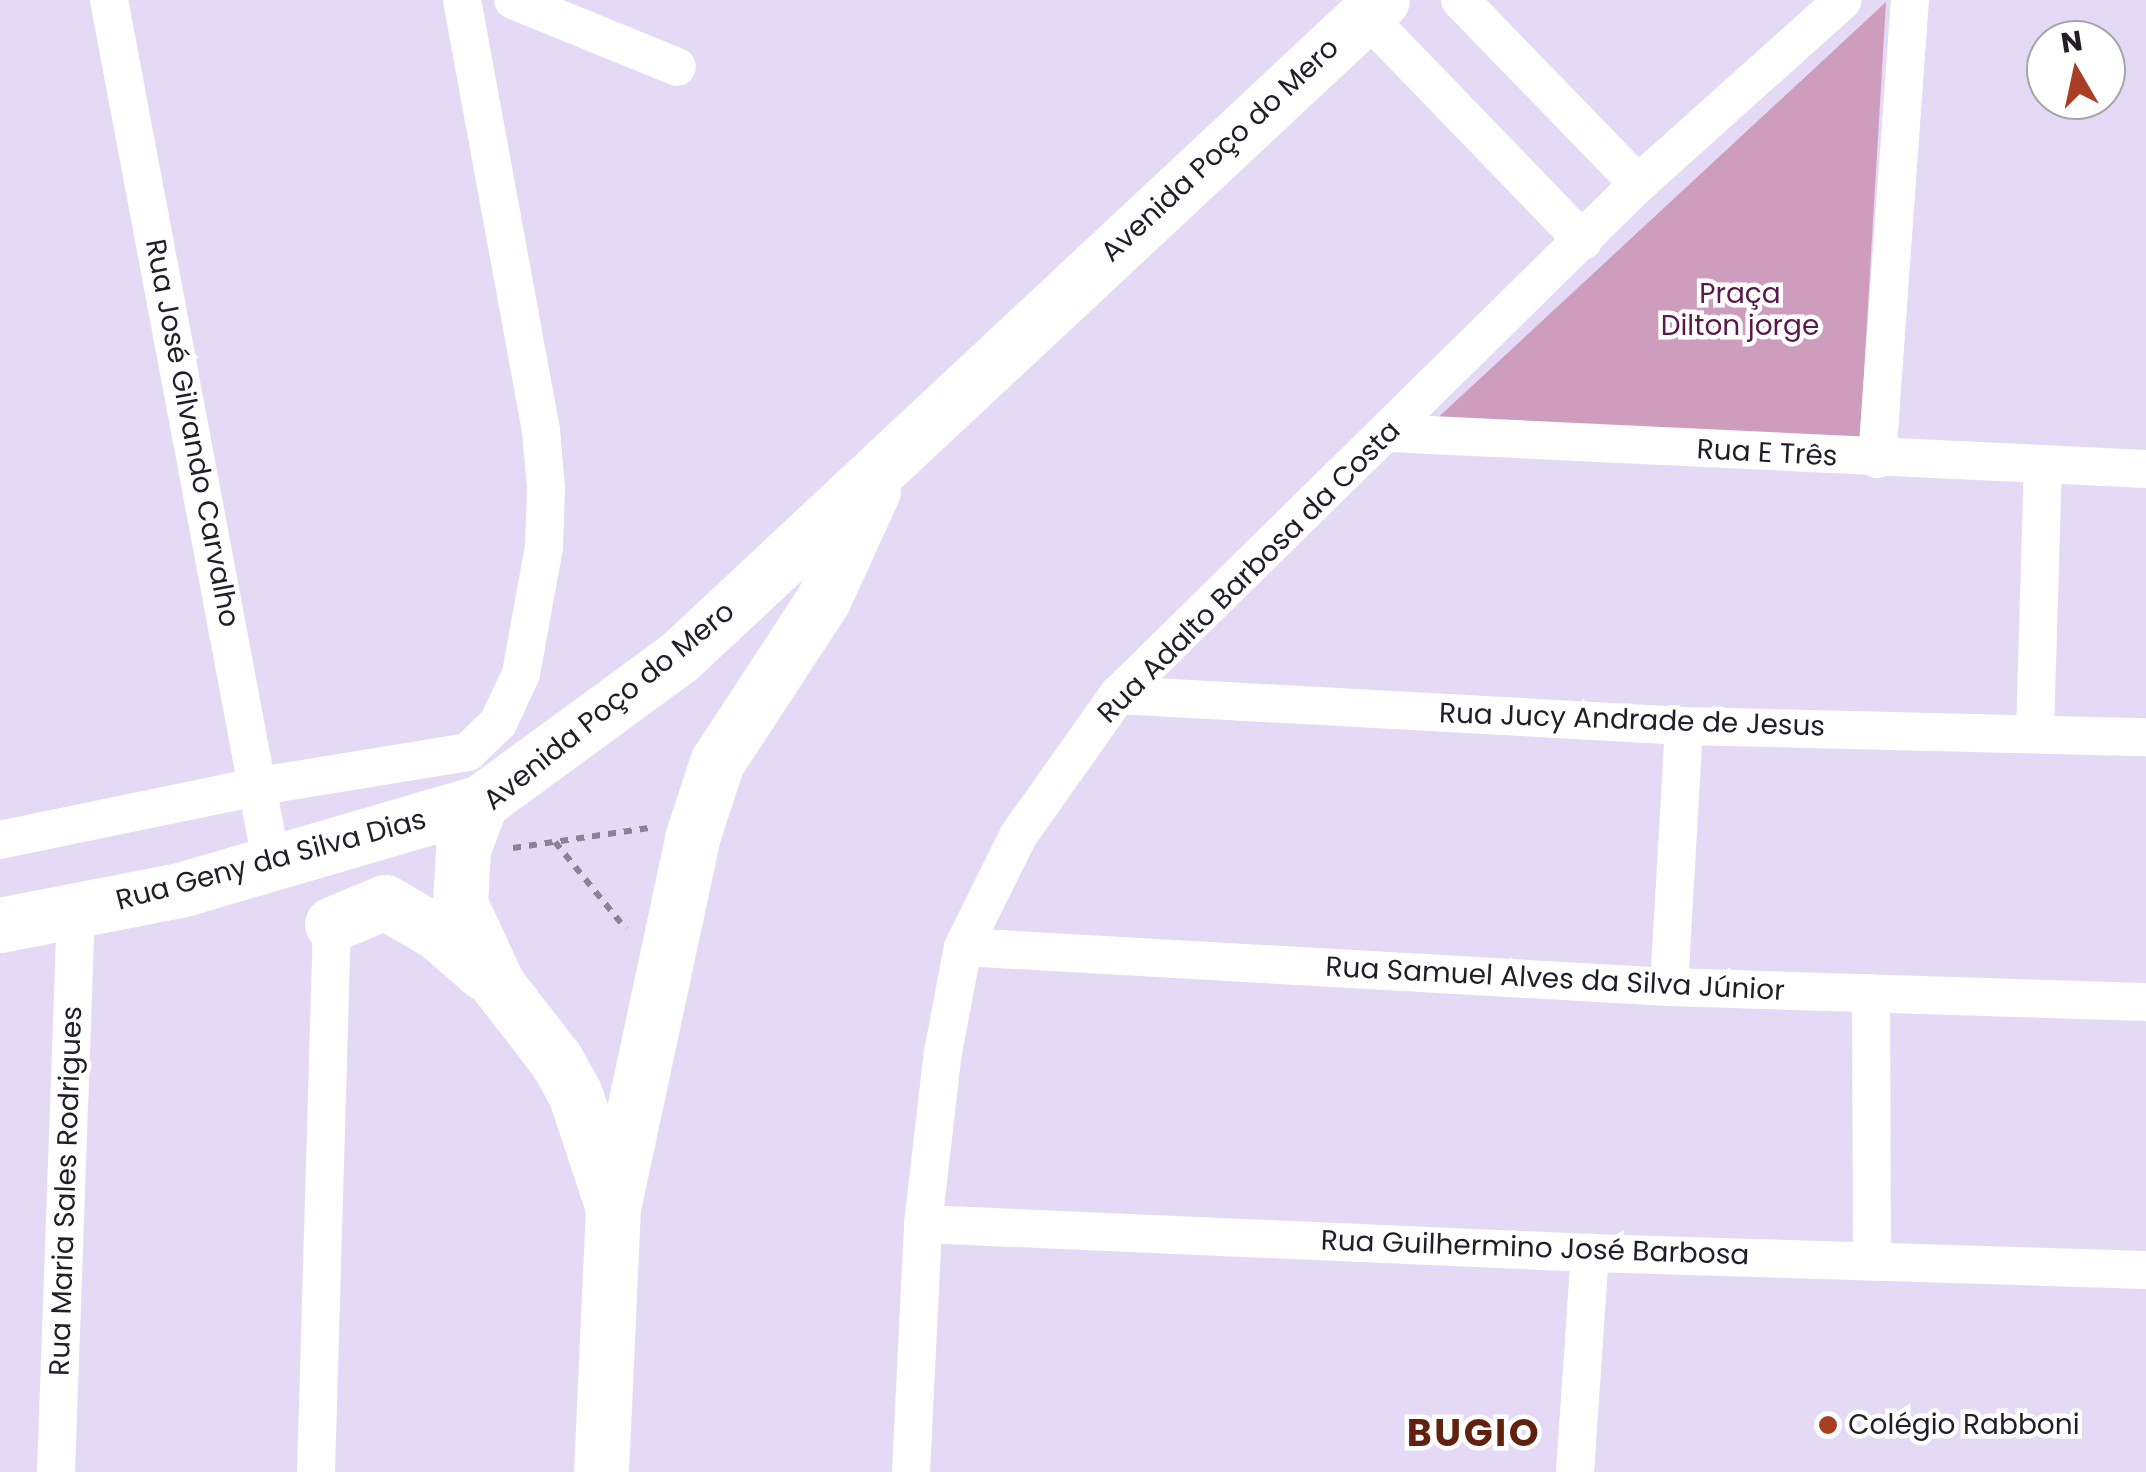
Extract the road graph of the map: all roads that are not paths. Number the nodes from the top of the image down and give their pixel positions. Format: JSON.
{"nodes":[{"id":1,"x":109,"y":0,"type":"edge"},
{"id":2,"x":514,"y":0,"type":"edge"},
{"id":3,"x":1460,"y":0,"type":"edge"},
{"id":4,"x":1842,"y":0,"type":"edge"},
{"id":5,"x":1910,"y":0,"type":"edge"},
{"id":6,"x":470,"y":7,"type":"edge"},
{"id":7,"x":1374,"y":8,"type":"edge"},
{"id":8,"x":678,"y":67,"type":"dead end"},
{"id":9,"x":1638,"y":184,"type":"junction"},
{"id":10,"x":1583,"y":241,"type":"junction"},
{"id":11,"x":1389,"y":433,"type":"junction"},
{"id":12,"x":1877,"y":459,"type":"junction"},
{"id":13,"x":884,"y":465,"type":"junction"},
{"id":14,"x":2044,"y":465,"type":"junction"},
{"id":15,"x":2146,"y":469,"type":"edge"},
{"id":16,"x":1118,"y":695,"type":"junction"},
{"id":17,"x":1684,"y":726,"type":"junction"},
{"id":18,"x":2035,"y":732,"type":"junction"},
{"id":19,"x":2146,"y":737,"type":"edge"},
{"id":20,"x":474,"y":777,"type":"junction"},
{"id":21,"x":260,"y":786,"type":"junction"},
{"id":22,"x":0,"y":840,"type":"edge"},
{"id":23,"x":272,"y":866,"type":"junction"},
{"id":24,"x":76,"y":910,"type":"junction"},
{"id":25,"x":0,"y":924,"type":"edge"},
{"id":26,"x":332,"y":924,"type":"joint"},
{"id":27,"x":964,"y":947,"type":"junction"},
{"id":28,"x":498,"y":984,"type":"junction"},
{"id":29,"x":1669,"y":987,"type":"junction"},
{"id":30,"x":1871,"y":993,"type":"junction"},
{"id":31,"x":2146,"y":1002,"type":"edge"},
{"id":32,"x":613,"y":1208,"type":"junction"},
{"id":33,"x":923,"y":1224,"type":"junction"},
{"id":34,"x":1590,"y":1253,"type":"junction"},
{"id":35,"x":1872,"y":1258,"type":"junction"},
{"id":36,"x":2146,"y":1270,"type":"edge"},
{"id":37,"x":56,"y":1472,"type":"edge"},
{"id":38,"x":316,"y":1472,"type":"edge"},
{"id":39,"x":601,"y":1472,"type":"edge"},
{"id":40,"x":911,"y":1472,"type":"edge"},
{"id":41,"x":1575,"y":1472,"type":"edge"}],
"edges":[{"from":1,"to":21,"type":"street","name":"Rua José Gilvando Carvalho"},
{"from":2,"to":8,"type":"street"},
{"from":3,"to":9,"type":"street"},
{"from":4,"to":9,"type":"street","name":"Rua Adalto Barbosa da Costa"},
{"from":5,"to":12,"type":"street"},
{"from":6,"to":20,"type":"street"},
{"from":7,"to":10,"type":"street"},
{"from":7,"to":13,"type":"main road","name":"Avenida Poço do Mero"},
{"from":9,"to":10,"type":"street","name":"Rua Adalto Barbosa da Costa"},
{"from":10,"to":11,"type":"street","name":"Rua Adalto Barbosa da Costa"},
{"from":11,"to":12,"type":"street","name":"Rua E Três"},
{"from":11,"to":16,"type":"street","name":"Rua Adalto Barbosa da Costa"},
{"from":12,"to":14,"type":"street","name":"Rua E Três"},
{"from":13,"to":20,"type":"main road","name":"Avenida Poço do Mero"},
{"from":13,"to":32,"type":"main road","name":"Avenida Poço do Mero"},
{"from":14,"to":15,"type":"street","name":"Rua E Três"},
{"from":14,"to":18,"type":"street"},
{"from":16,"to":17,"type":"street","name":"Rua Jucy Andrade de Jesus"},
{"from":16,"to":27,"type":"street","name":"Rua Adalto Barbosa da Costa"},
{"from":17,"to":18,"type":"street","name":"Rua Jucy Andrade de Jesus"},
{"from":17,"to":29,"type":"street"},
{"from":18,"to":19,"type":"street","name":"Rua Jucy Andrade de Jesus"},
{"from":20,"to":21,"type":"street"},
{"from":20,"to":23,"type":"main road","name":"Rua Geny da Silva Dias"},
{"from":20,"to":28,"type":"main road","name":"Avenida Poço do Mero"},
{"from":21,"to":22,"type":"street"},
{"from":21,"to":23,"type":"street","name":"Rua José Gilvando Carvalho"},
{"from":23,"to":24,"type":"main road","name":"Rua Geny da Silva Dias"},
{"from":24,"to":25,"type":"main road","name":"Rua Geny da Silva Dias"},
{"from":24,"to":37,"type":"street","name":"Rua Maria Sales Rodrigues"},
{"from":26,"to":28,"type":"main road"},
{"from":26,"to":38,"type":"street"},
{"from":27,"to":29,"type":"street","name":"Rua Samuel Alves da Silva Júnior"},
{"from":27,"to":33,"type":"street","name":"Rua Adalto Barbosa da Costa"},
{"from":28,"to":32,"type":"main road","name":"Avenida Poço do Mero"},
{"from":29,"to":30,"type":"street","name":"Rua Samuel Alves da Silva Júnior"},
{"from":30,"to":31,"type":"street","name":"Rua Samuel Alves da Silva Júnior"},
{"from":30,"to":35,"type":"street"},
{"from":32,"to":39,"type":"main road","name":"Avenida Poço do Mero"},
{"from":33,"to":34,"type":"street","name":"Rua Guilhermino José Barbosa"},
{"from":33,"to":40,"type":"street","name":"Rua Adalto Barbosa da Costa"},
{"from":34,"to":35,"type":"street","name":"Rua Guilhermino José Barbosa"},
{"from":34,"to":41,"type":"street"},
{"from":35,"to":36,"type":"street","name":"Rua Guilhermino José Barbosa"}]}
